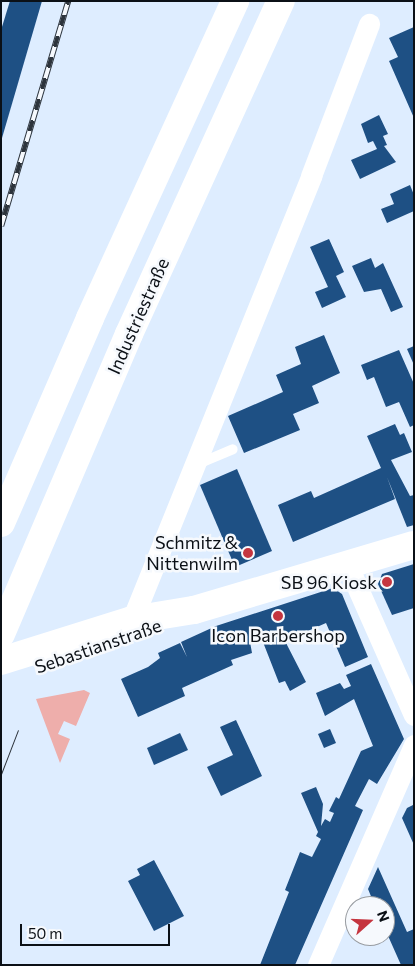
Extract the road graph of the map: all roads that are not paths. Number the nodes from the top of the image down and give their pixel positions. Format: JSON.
{"nodes":[{"id":1,"x":235,"y":1,"type":"edge"},
{"id":2,"x":281,"y":1,"type":"edge"},
{"id":3,"x":368,"y":24,"type":"dead end"},
{"id":4,"x":233,"y":449,"type":"dead end"},
{"id":5,"x":196,"y":460,"type":"junction"},
{"id":6,"x":1,"y":523,"type":"edge"},
{"id":7,"x":414,"y":545,"type":"edge"},
{"id":8,"x":347,"y":564,"type":"junction"},
{"id":9,"x":194,"y":610,"type":"junction"},
{"id":10,"x":132,"y":620,"type":"junction"},
{"id":11,"x":3,"y":630,"type":"edge"},
{"id":12,"x":1,"y":660,"type":"edge"},
{"id":13,"x":1,"y":679,"type":"edge"},
{"id":14,"x":414,"y":715,"type":"edge"},
{"id":15,"x":414,"y":745,"type":"edge"},
{"id":16,"x":318,"y":965,"type":"edge"}],
"edges":[{"from":1,"to":6,"type":"main road"},
{"from":2,"to":11,"type":"main road","name":"Industriestraße"},
{"from":3,"to":5,"type":"street"},
{"from":4,"to":5,"type":"lane"},
{"from":5,"to":10,"type":"street"},
{"from":7,"to":8,"type":"main road","name":"Sebastianstraße"},
{"from":8,"to":9,"type":"main road","name":"Sebastianstraße"},
{"from":8,"to":14,"type":"street"},
{"from":9,"to":10,"type":"main road","name":"Sebastianstraße"},
{"from":9,"to":13,"type":"main road","name":"Sebastianstraße"},
{"from":10,"to":12,"type":"main road","name":"Sebastianstraße"},
{"from":15,"to":16,"type":"street"}]}
